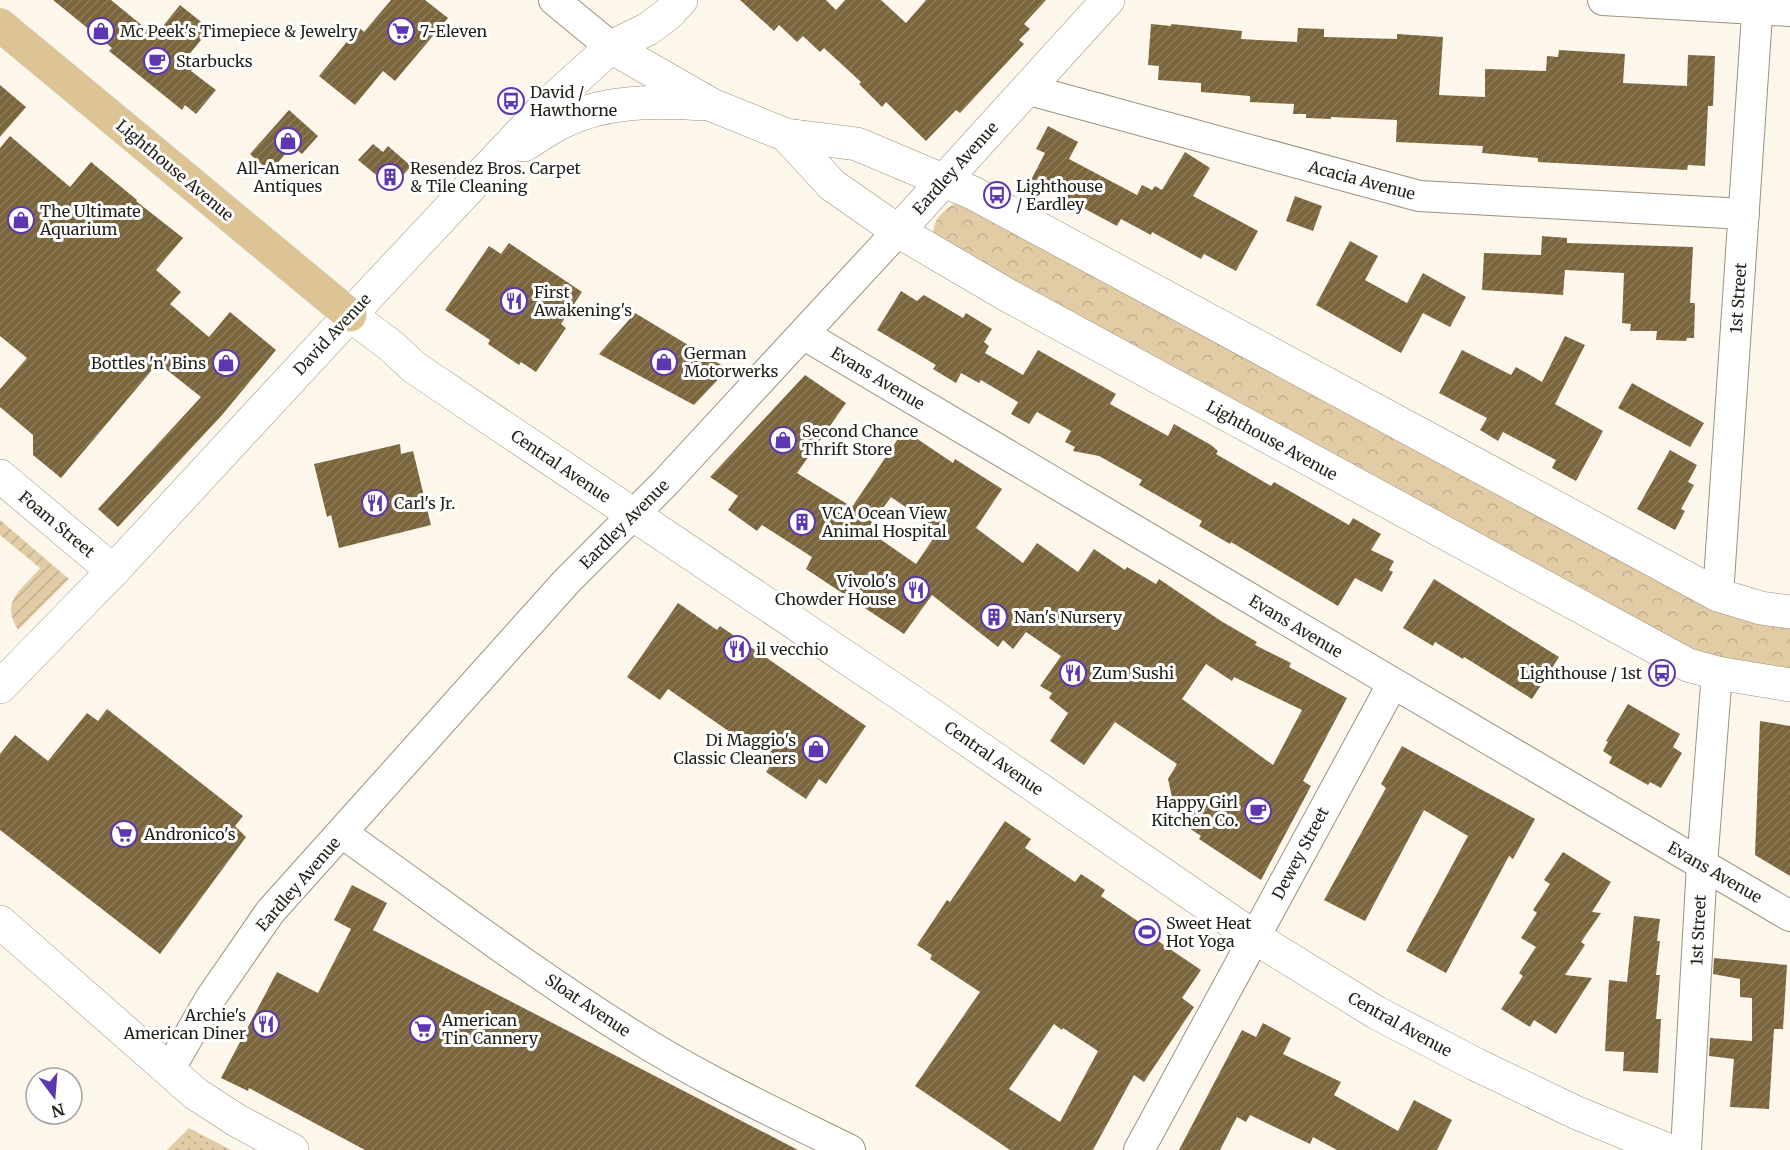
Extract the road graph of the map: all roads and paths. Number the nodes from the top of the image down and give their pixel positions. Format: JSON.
{"nodes":[{"id":1,"x":554,"y":0,"type":"edge"},
{"id":2,"x":681,"y":0,"type":"edge"},
{"id":3,"x":1108,"y":0,"type":"edge"},
{"id":4,"x":1603,"y":0,"type":"edge"},
{"id":5,"x":1758,"y":5,"type":"edge"},
{"id":6,"x":1790,"y":11,"type":"edge"},
{"id":7,"x":0,"y":25,"type":"edge"},
{"id":8,"x":611,"y":47,"type":"junction"},
{"id":9,"x":1026,"y":89,"type":"junction"},
{"id":10,"x":712,"y":105,"type":"junction"},
{"id":11,"x":786,"y":135,"type":"junction"},
{"id":12,"x":489,"y":166,"type":"junction"},
{"id":13,"x":942,"y":180,"type":"junction"},
{"id":14,"x":1744,"y":213,"type":"junction"},
{"id":15,"x":898,"y":231,"type":"junction"},
{"id":16,"x":350,"y":315,"type":"junction"},
{"id":17,"x":803,"y":334,"type":"junction"},
{"id":18,"x":0,"y":476,"type":"edge"},
{"id":19,"x":635,"y":515,"type":"junction"},
{"id":20,"x":113,"y":571,"type":"junction"},
{"id":21,"x":1718,"y":595,"type":"junction"},
{"id":22,"x":1790,"y":612,"type":"edge"},
{"id":23,"x":1717,"y":674,"type":"junction"},
{"id":24,"x":1393,"y":683,"type":"junction"},
{"id":25,"x":1790,"y":685,"type":"edge"},
{"id":26,"x":0,"y":687,"type":"edge"},
{"id":27,"x":342,"y":833,"type":"junction"},
{"id":28,"x":1702,"y":864,"type":"junction"},
{"id":29,"x":1790,"y":916,"type":"edge"},
{"id":30,"x":0,"y":922,"type":"edge"},
{"id":31,"x":1254,"y":937,"type":"junction"},
{"id":32,"x":168,"y":1070,"type":"junction"},
{"id":33,"x":292,"y":1150,"type":"edge"},
{"id":34,"x":850,"y":1150,"type":"edge"},
{"id":35,"x":1139,"y":1150,"type":"edge"},
{"id":36,"x":1668,"y":1150,"type":"edge"},
{"id":37,"x":1686,"y":1150,"type":"edge"}],
"edges":[{"from":1,"to":8,"type":"street"},
{"from":2,"to":8,"type":"main road","name":"David Avenue"},
{"from":3,"to":9,"type":"main road","name":"Eardley Avenue"},
{"from":4,"to":5,"type":"street"},
{"from":5,"to":6,"type":"street"},
{"from":5,"to":14,"type":"street","name":"1st Street"},
{"from":7,"to":16,"type":"main road","name":"Lighthouse Avenue"},
{"from":8,"to":10,"type":"main road","name":"Lighthouse Avenue"},
{"from":8,"to":12,"type":"main road","name":"David Avenue"},
{"from":9,"to":13,"type":"main road","name":"Eardley Avenue"},
{"from":9,"to":14,"type":"street","name":"Acacia Avenue"},
{"from":10,"to":11,"type":"main road","name":"Lighthouse Avenue"},
{"from":10,"to":12,"type":"main road"},
{"from":11,"to":13,"type":"main road","name":"Lighthouse Avenue"},
{"from":11,"to":15,"type":"main road","name":"Lighthouse Avenue"},
{"from":12,"to":16,"type":"main road","name":"David Avenue"},
{"from":13,"to":15,"type":"main road","name":"Eardley Avenue"},
{"from":13,"to":21,"type":"main road","name":"Lighthouse Avenue"},
{"from":14,"to":21,"type":"street","name":"1st Street"},
{"from":15,"to":17,"type":"street","name":"Eardley Avenue"},
{"from":15,"to":23,"type":"main road","name":"Lighthouse Avenue"},
{"from":16,"to":19,"type":"main road","name":"Central Avenue"},
{"from":16,"to":20,"type":"main road","name":"David Avenue"},
{"from":17,"to":19,"type":"street","name":"Eardley Avenue"},
{"from":17,"to":24,"type":"street","name":"Evans Avenue"},
{"from":18,"to":20,"type":"main road","name":"Foam Street"},
{"from":19,"to":27,"type":"street","name":"Eardley Avenue"},
{"from":19,"to":31,"type":"main road","name":"Central Avenue"},
{"from":20,"to":26,"type":"main road","name":"David Avenue"},
{"from":21,"to":22,"type":"main road","name":"Lighthouse Avenue"},
{"from":23,"to":25,"type":"main road","name":"Lighthouse Avenue"},
{"from":23,"to":28,"type":"street","name":"1st Street"},
{"from":24,"to":28,"type":"street","name":"Evans Avenue"},
{"from":24,"to":31,"type":"street","name":"Dewey Street"},
{"from":27,"to":32,"type":"street","name":"Eardley Avenue"},
{"from":27,"to":34,"type":"street","name":"Sloat Avenue"},
{"from":28,"to":29,"type":"street","name":"Evans Avenue"},
{"from":28,"to":37,"type":"street","name":"1st Street"},
{"from":30,"to":32,"type":"main road"},
{"from":31,"to":35,"type":"street","name":"Dewey Street"},
{"from":31,"to":36,"type":"main road","name":"Central Avenue"},
{"from":32,"to":33,"type":"main road"}]}
